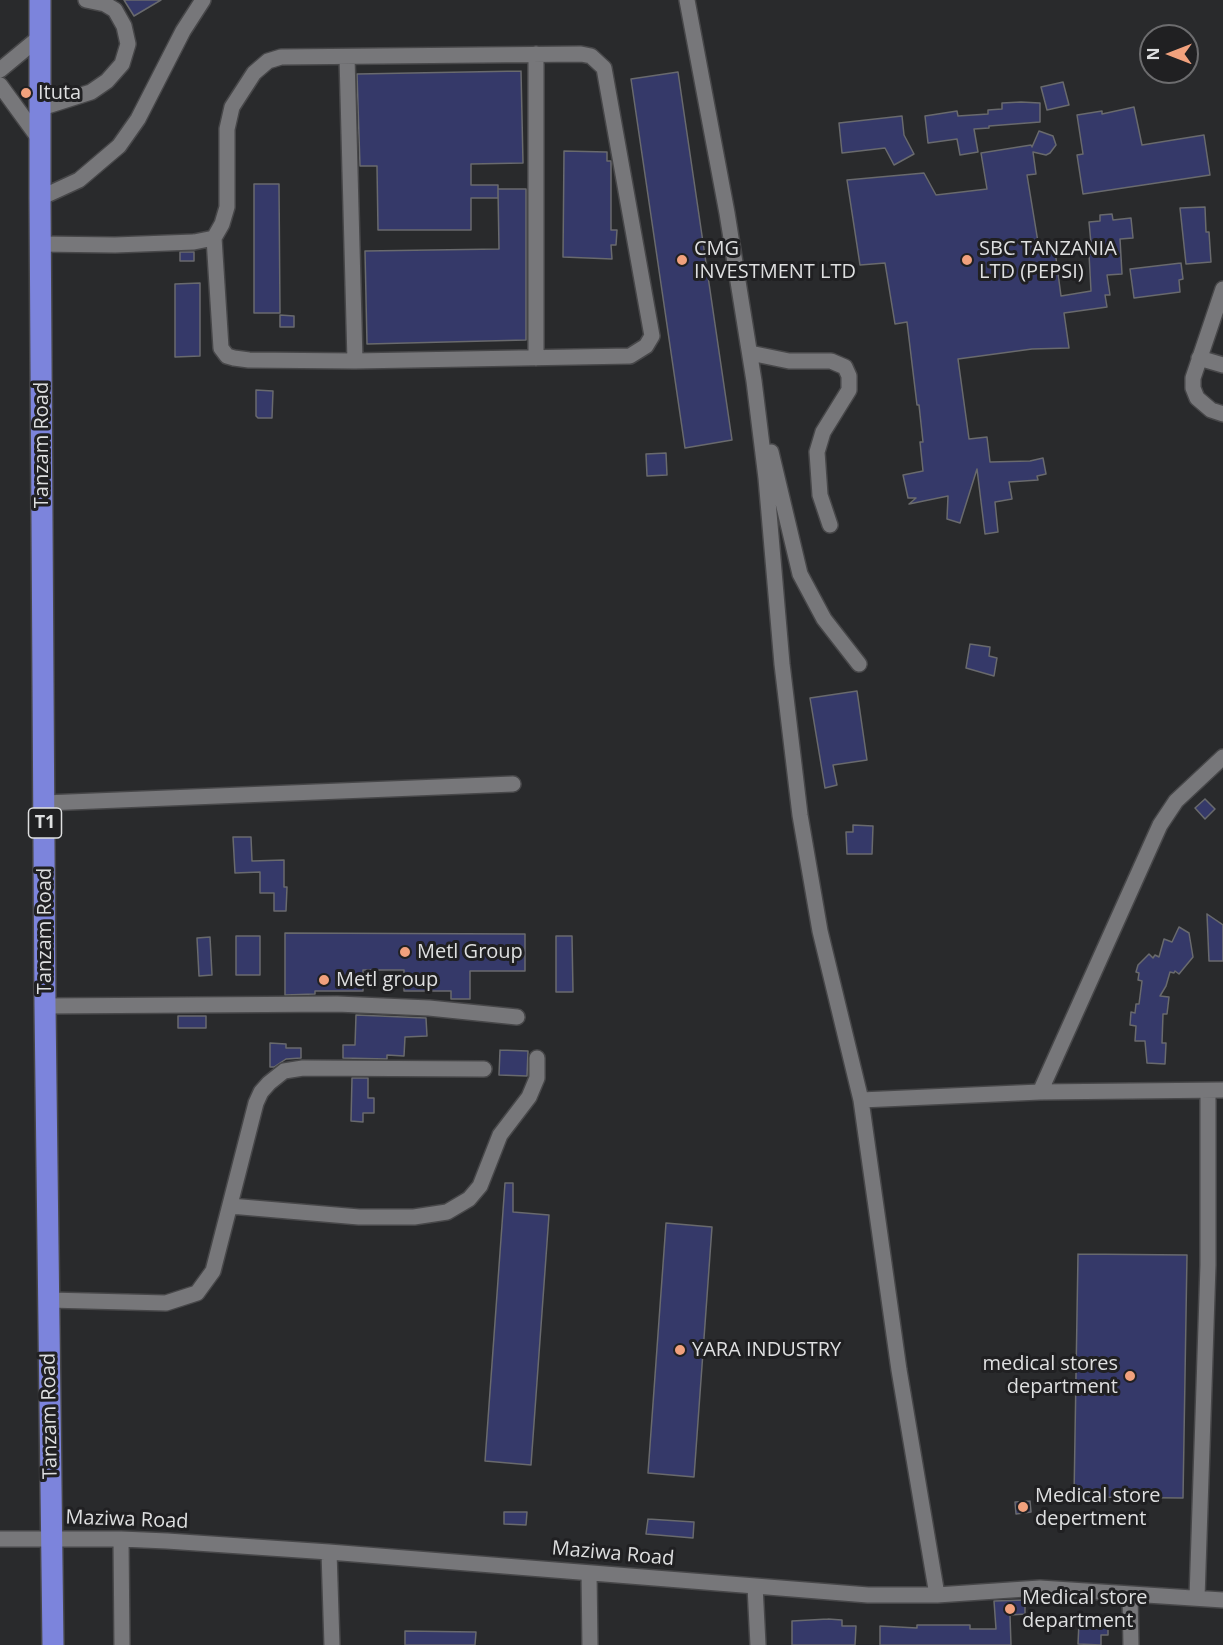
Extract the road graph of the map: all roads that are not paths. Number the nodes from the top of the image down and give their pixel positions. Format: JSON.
{"nodes":[{"id":1,"x":40,"y":0,"type":"edge"},
{"id":2,"x":86,"y":0,"type":"edge"},
{"id":3,"x":203,"y":0,"type":"edge"},
{"id":4,"x":687,"y":0,"type":"edge"},
{"id":5,"x":41,"y":36,"type":"junction"},
{"id":6,"x":536,"y":54,"type":"junction"},
{"id":7,"x":347,"y":57,"type":"junction"},
{"id":8,"x":0,"y":70,"type":"edge"},
{"id":9,"x":0,"y":85,"type":"edge"},
{"id":10,"x":41,"y":108,"type":"junction"},
{"id":11,"x":40,"y":140,"type":"junction"},
{"id":12,"x":40,"y":198,"type":"junction"},
{"id":13,"x":214,"y":238,"type":"junction"},
{"id":14,"x":40,"y":244,"type":"junction"},
{"id":15,"x":1223,"y":289,"type":"edge"},
{"id":16,"x":750,"y":353,"type":"junction"},
{"id":17,"x":536,"y":358,"type":"junction"},
{"id":18,"x":1199,"y":358,"type":"junction"},
{"id":19,"x":355,"y":361,"type":"junction"},
{"id":20,"x":1223,"y":365,"type":"edge"},
{"id":21,"x":1223,"y":414,"type":"edge"},
{"id":22,"x":759,"y":421,"type":"junction"},
{"id":23,"x":830,"y":525,"type":"dead end"},
{"id":24,"x":859,"y":664,"type":"dead end"},
{"id":25,"x":1223,"y":757,"type":"edge"},
{"id":26,"x":513,"y":784,"type":"dead end"},
{"id":27,"x":45,"y":802,"type":"junction"},
{"id":28,"x":45,"y":1006,"type":"junction"},
{"id":29,"x":516,"y":1017,"type":"dead end"},
{"id":30,"x":537,"y":1058,"type":"dead end"},
{"id":31,"x":484,"y":1069,"type":"dead end"},
{"id":32,"x":1215,"y":1090,"type":"edge"},
{"id":33,"x":1040,"y":1092,"type":"junction"},
{"id":34,"x":861,"y":1100,"type":"junction"},
{"id":35,"x":230,"y":1206,"type":"junction"},
{"id":36,"x":49,"y":1300,"type":"junction"},
{"id":37,"x":0,"y":1539,"type":"edge"},
{"id":38,"x":121,"y":1539,"type":"junction"},
{"id":39,"x":52,"y":1540,"type":"junction"},
{"id":40,"x":329,"y":1552,"type":"junction"},
{"id":41,"x":589,"y":1573,"type":"junction"},
{"id":42,"x":755,"y":1586,"type":"junction"},
{"id":43,"x":937,"y":1594,"type":"junction"},
{"id":44,"x":1130,"y":1594,"type":"junction"},
{"id":45,"x":1197,"y":1598,"type":"junction"},
{"id":46,"x":1223,"y":1600,"type":"edge"},
{"id":47,"x":53,"y":1645,"type":"edge"},
{"id":48,"x":122,"y":1645,"type":"edge"},
{"id":49,"x":332,"y":1645,"type":"edge"},
{"id":50,"x":590,"y":1645,"type":"edge"},
{"id":51,"x":758,"y":1645,"type":"edge"},
{"id":52,"x":1131,"y":1645,"type":"edge"}],
"edges":[{"from":1,"to":5,"type":"highway","name":"Tanzam Road","number":"T1"},
{"from":2,"to":10,"type":"street"},
{"from":3,"to":12,"type":"street"},
{"from":4,"to":16,"type":"street"},
{"from":5,"to":8,"type":"street"},
{"from":5,"to":10,"type":"highway","name":"Tanzam Road","number":"T1"},
{"from":6,"to":7,"type":"street"},
{"from":6,"to":17,"type":"street"},
{"from":6,"to":17,"type":"street"},
{"from":7,"to":13,"type":"street"},
{"from":7,"to":19,"type":"street"},
{"from":9,"to":11,"type":"street"},
{"from":10,"to":11,"type":"highway","name":"Tanzam Road","number":"T1"},
{"from":11,"to":12,"type":"highway","name":"Tanzam Road","number":"T1"},
{"from":12,"to":14,"type":"highway","name":"Tanzam Road","number":"T1"},
{"from":13,"to":14,"type":"street"},
{"from":13,"to":19,"type":"street"},
{"from":14,"to":27,"type":"highway","name":"Tanzam Road","number":"T1"},
{"from":15,"to":18,"type":"street"},
{"from":16,"to":22,"type":"street"},
{"from":16,"to":23,"type":"street"},
{"from":17,"to":19,"type":"street"},
{"from":18,"to":20,"type":"street"},
{"from":18,"to":21,"type":"street"},
{"from":22,"to":24,"type":"street"},
{"from":22,"to":34,"type":"street"},
{"from":25,"to":33,"type":"street"},
{"from":26,"to":27,"type":"street"},
{"from":27,"to":28,"type":"highway","name":"Tanzam Road","number":"T1"},
{"from":28,"to":29,"type":"street"},
{"from":28,"to":36,"type":"highway","name":"Tanzam Road","number":"T1"},
{"from":30,"to":35,"type":"street"},
{"from":31,"to":35,"type":"street"},
{"from":32,"to":33,"type":"street"},
{"from":32,"to":45,"type":"street"},
{"from":33,"to":34,"type":"street"},
{"from":34,"to":43,"type":"street"},
{"from":35,"to":36,"type":"street"},
{"from":36,"to":39,"type":"highway","name":"Tanzam Road","number":"T1"},
{"from":37,"to":39,"type":"street","name":"Maziwa Road"},
{"from":38,"to":39,"type":"street","name":"Maziwa Road"},
{"from":38,"to":40,"type":"street","name":"Maziwa Road"},
{"from":38,"to":48,"type":"street"},
{"from":39,"to":47,"type":"highway","name":"Tanzam Road","number":"T1"},
{"from":40,"to":41,"type":"street","name":"Maziwa Road"},
{"from":40,"to":49,"type":"street"},
{"from":41,"to":42,"type":"street","name":"Maziwa Road"},
{"from":41,"to":50,"type":"street"},
{"from":42,"to":43,"type":"street","name":"Maziwa Road"},
{"from":42,"to":51,"type":"street"},
{"from":43,"to":44,"type":"street","name":"Maziwa Road"},
{"from":44,"to":45,"type":"street","name":"Maziwa Road"},
{"from":44,"to":52,"type":"street"},
{"from":45,"to":46,"type":"street","name":"Maziwa Road"}]}
